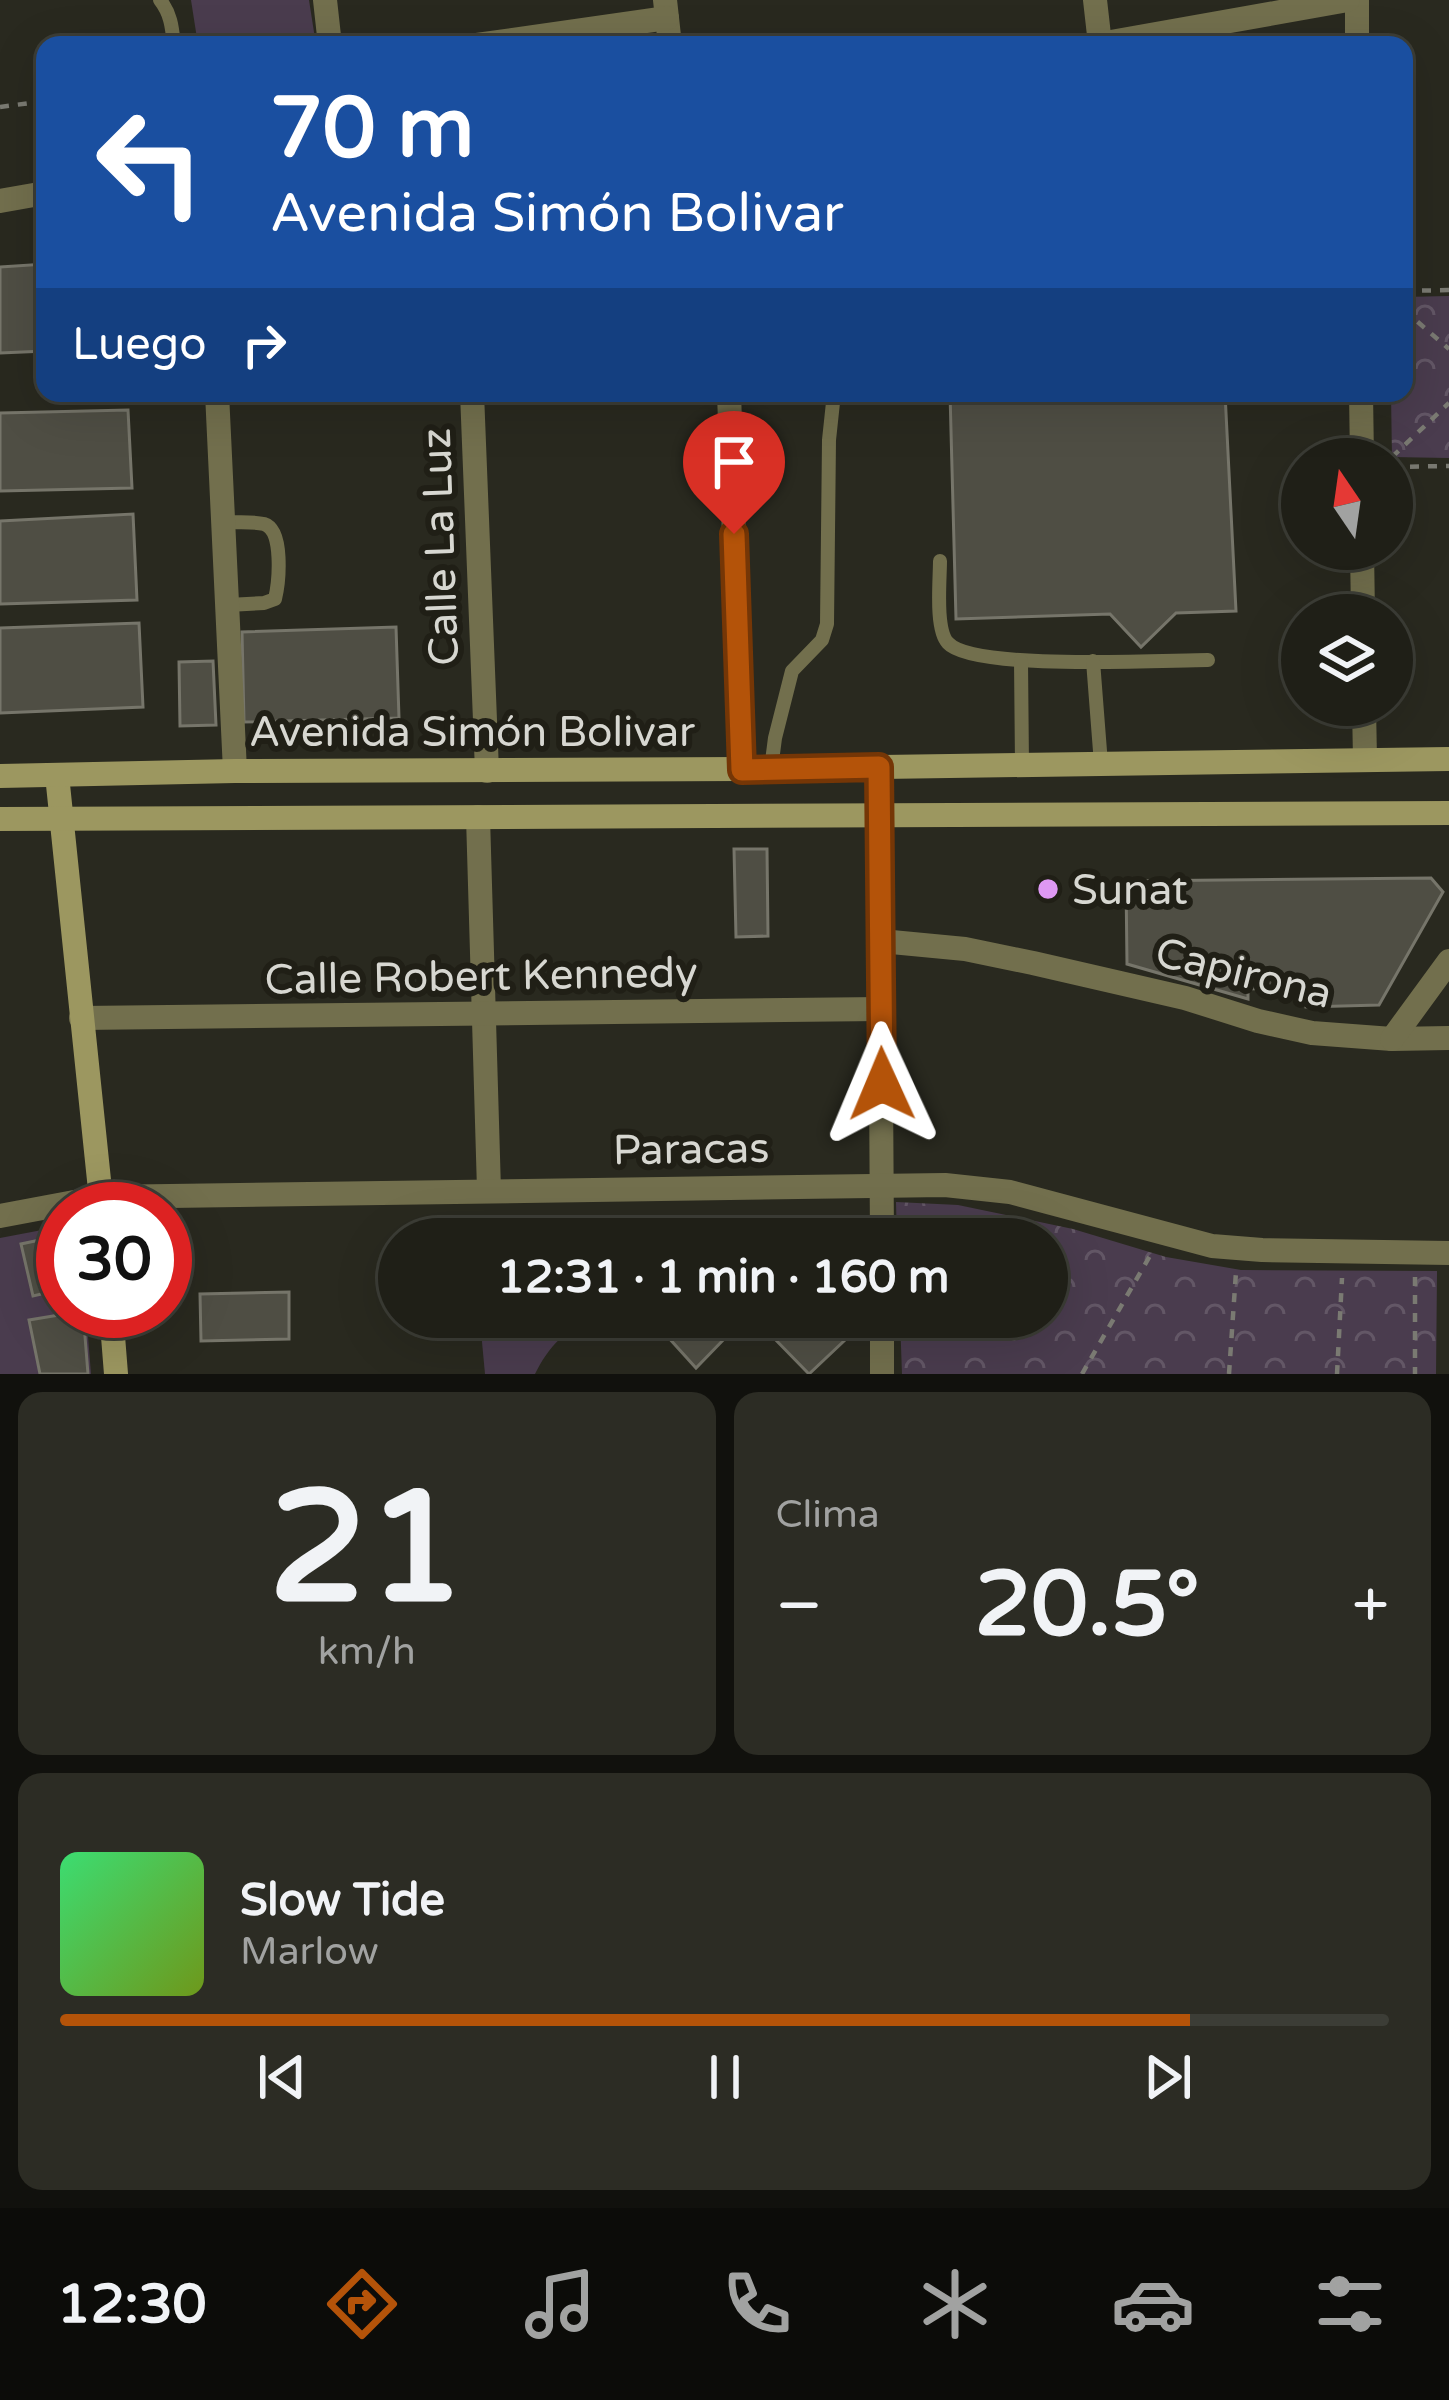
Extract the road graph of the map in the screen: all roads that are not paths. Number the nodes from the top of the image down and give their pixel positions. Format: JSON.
{"nodes":[{"id":1,"x":160,"y":0,"type":"edge"},
{"id":2,"x":325,"y":0,"type":"edge"},
{"id":3,"x":1095,"y":0,"type":"edge"},
{"id":4,"x":1352,"y":0,"type":"edge"},
{"id":5,"x":666,"y":9,"type":"edge"},
{"id":6,"x":173,"y":36,"type":"edge"},
{"id":7,"x":329,"y":36,"type":"edge"},
{"id":8,"x":524,"y":36,"type":"edge"},
{"id":9,"x":1097,"y":36,"type":"edge"},
{"id":10,"x":1148,"y":36,"type":"edge"},
{"id":11,"x":1356,"y":36,"type":"edge"},
{"id":12,"x":36,"y":195,"type":"edge"},
{"id":13,"x":0,"y":201,"type":"edge"},
{"id":14,"x":217,"y":402,"type":"edge"},
{"id":15,"x":472,"y":402,"type":"edge"},
{"id":16,"x":729,"y":402,"type":"edge"},
{"id":17,"x":833,"y":402,"type":"edge"},
{"id":18,"x":1361,"y":402,"type":"edge"},
{"id":19,"x":1361,"y":438,"type":"edge"},
{"id":20,"x":224,"y":522,"type":"junction"},
{"id":21,"x":940,"y":561,"type":"dead end"},
{"id":22,"x":228,"y":605,"type":"junction"},
{"id":23,"x":1208,"y":660,"type":"dead end"},
{"id":24,"x":1021,"y":661,"type":"junction"},
{"id":25,"x":1093,"y":662,"type":"junction"},
{"id":26,"x":1364,"y":726,"type":"edge"},
{"id":27,"x":1449,"y":759,"type":"edge"},
{"id":28,"x":1365,"y":760,"type":"junction"},
{"id":29,"x":1101,"y":764,"type":"junction"},
{"id":30,"x":1022,"y":765,"type":"junction"},
{"id":31,"x":879,"y":767,"type":"junction"},
{"id":32,"x":771,"y":769,"type":"junction"},
{"id":33,"x":742,"y":770,"type":"junction"},
{"id":34,"x":236,"y":771,"type":"junction"},
{"id":35,"x":487,"y":771,"type":"junction"},
{"id":36,"x":57,"y":775,"type":"junction"},
{"id":37,"x":0,"y":776,"type":"edge"},
{"id":38,"x":1449,"y":813,"type":"edge"},
{"id":39,"x":880,"y":816,"type":"junction"},
{"id":40,"x":60,"y":818,"type":"junction"},
{"id":41,"x":478,"y":818,"type":"junction"},
{"id":42,"x":0,"y":819,"type":"edge"},
{"id":43,"x":881,"y":941,"type":"junction"},
{"id":44,"x":1449,"y":961,"type":"edge"},
{"id":45,"x":881,"y":1009,"type":"junction"},
{"id":46,"x":484,"y":1014,"type":"junction"},
{"id":47,"x":81,"y":1018,"type":"junction"},
{"id":48,"x":1449,"y":1038,"type":"edge"},
{"id":49,"x":1392,"y":1040,"type":"junction"},
{"id":50,"x":99,"y":1182,"type":"edge"},
{"id":51,"x":882,"y":1184,"type":"junction"},
{"id":52,"x":489,"y":1190,"type":"junction"},
{"id":53,"x":192,"y":1200,"type":"edge"},
{"id":54,"x":36,"y":1211,"type":"edge"},
{"id":55,"x":0,"y":1216,"type":"edge"},
{"id":56,"x":882,"y":1218,"type":"edge"},
{"id":57,"x":1449,"y":1253,"type":"edge"},
{"id":58,"x":113,"y":1338,"type":"edge"},
{"id":59,"x":882,"y":1338,"type":"edge"},
{"id":60,"x":116,"y":1374,"type":"edge"},
{"id":61,"x":882,"y":1374,"type":"edge"}],
"edges":[{"from":1,"to":6,"type":"lane"},
{"from":2,"to":7,"type":"street"},
{"from":3,"to":9,"type":"street"},
{"from":4,"to":10,"type":"street"},
{"from":4,"to":11,"type":"street"},
{"from":5,"to":8,"type":"street"},
{"from":12,"to":13,"type":"street"},
{"from":14,"to":20,"type":"street"},
{"from":15,"to":35,"type":"street","name":"Calle La Luz"},
{"from":16,"to":33,"type":"street"},
{"from":17,"to":32,"type":"lane"},
{"from":18,"to":19,"type":"street"},
{"from":20,"to":22,"type":"street"},
{"from":20,"to":22,"type":"lane"},
{"from":21,"to":24,"type":"lane"},
{"from":22,"to":34,"type":"street"},
{"from":23,"to":25,"type":"lane"},
{"from":24,"to":25,"type":"lane"},
{"from":24,"to":30,"type":"lane"},
{"from":25,"to":29,"type":"lane"},
{"from":26,"to":28,"type":"street"},
{"from":27,"to":28,"type":"main road","name":"Avenida Simón Bolivar"},
{"from":28,"to":29,"type":"main road","name":"Avenida Simón Bolivar"},
{"from":29,"to":30,"type":"main road","name":"Avenida Simón Bolivar"},
{"from":30,"to":31,"type":"main road","name":"Avenida Simón Bolivar"},
{"from":31,"to":32,"type":"main road","name":"Avenida Simón Bolivar"},
{"from":31,"to":39,"type":"street"},
{"from":32,"to":33,"type":"main road","name":"Avenida Simón Bolivar"},
{"from":33,"to":35,"type":"main road","name":"Avenida Simón Bolivar"},
{"from":34,"to":35,"type":"main road","name":"Avenida Simón Bolivar"},
{"from":34,"to":36,"type":"main road","name":"Avenida Simón Bolivar"},
{"from":36,"to":37,"type":"main road","name":"Avenida Simón Bolivar"},
{"from":36,"to":40,"type":"main road"},
{"from":38,"to":39,"type":"main road","name":"Avenida Simón Bolivar"},
{"from":39,"to":41,"type":"main road","name":"Avenida Simón Bolivar"},
{"from":39,"to":43,"type":"street"},
{"from":40,"to":41,"type":"main road","name":"Avenida Simón Bolivar"},
{"from":40,"to":42,"type":"main road","name":"Avenida Simón Bolivar"},
{"from":40,"to":47,"type":"main road"},
{"from":41,"to":46,"type":"street"},
{"from":43,"to":45,"type":"street"},
{"from":43,"to":49,"type":"street","name":"Capirona"},
{"from":44,"to":49,"type":"street"},
{"from":45,"to":46,"type":"street","name":"Calle Robert Kennedy"},
{"from":45,"to":51,"type":"street"},
{"from":46,"to":47,"type":"street","name":"Calle Robert Kennedy"},
{"from":46,"to":52,"type":"street"},
{"from":47,"to":50,"type":"main road"},
{"from":48,"to":49,"type":"street","name":"Capirona"},
{"from":51,"to":52,"type":"street","name":"Paracas"},
{"from":51,"to":56,"type":"street"},
{"from":51,"to":57,"type":"street","name":"Paracas"},
{"from":52,"to":53,"type":"street","name":"Paracas"},
{"from":54,"to":55,"type":"street","name":"Paracas"},
{"from":58,"to":60,"type":"main road"},
{"from":59,"to":61,"type":"street"}]}
